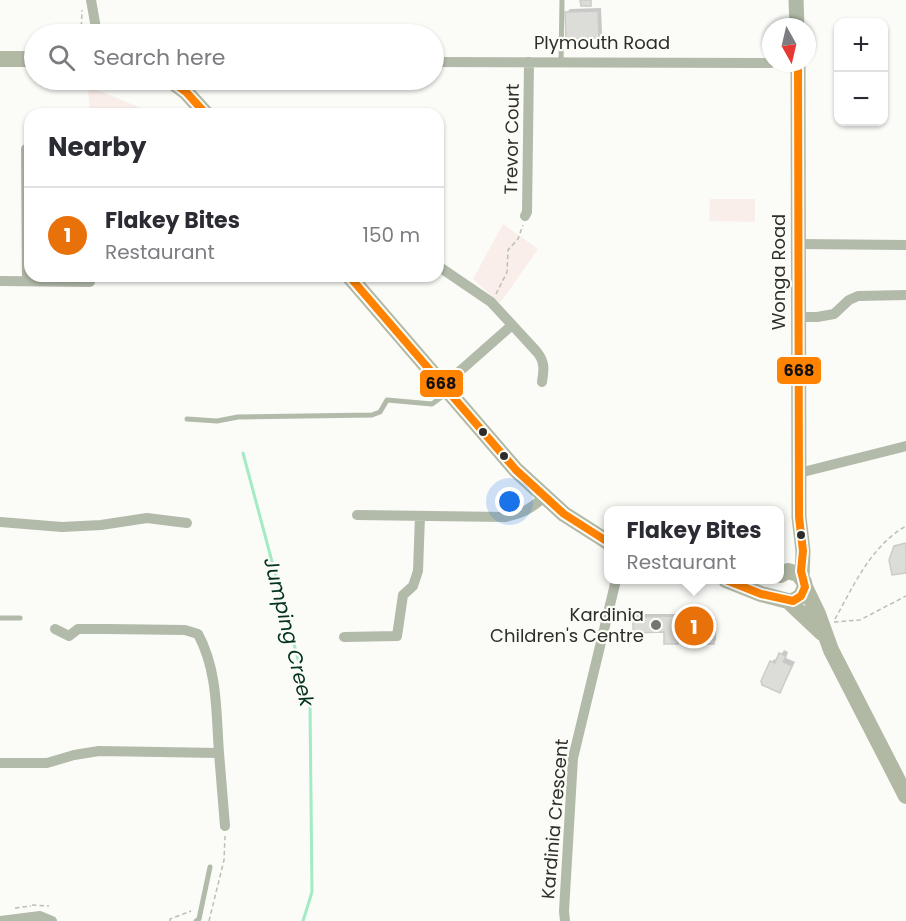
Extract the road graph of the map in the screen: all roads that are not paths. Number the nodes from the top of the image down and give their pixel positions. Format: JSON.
{"nodes":[{"id":1,"x":91,"y":0,"type":"edge"},
{"id":2,"x":562,"y":0,"type":"edge"},
{"id":3,"x":796,"y":0,"type":"edge"},
{"id":4,"x":797,"y":18,"type":"edge"},
{"id":5,"x":95,"y":24,"type":"edge"},
{"id":6,"x":0,"y":58,"type":"edge"},
{"id":7,"x":24,"y":59,"type":"edge"},
{"id":8,"x":444,"y":62,"type":"edge"},
{"id":9,"x":529,"y":62,"type":"junction"},
{"id":10,"x":561,"y":62,"type":"junction"},
{"id":11,"x":762,"y":63,"type":"edge"},
{"id":12,"x":798,"y":72,"type":"edge"},
{"id":13,"x":191,"y":90,"type":"edge"},
{"id":14,"x":202,"y":108,"type":"edge"},
{"id":15,"x":525,"y":216,"type":"road end"},
{"id":16,"x":798,"y":244,"type":"junction"},
{"id":17,"x":906,"y":245,"type":"edge"},
{"id":18,"x":444,"y":270,"type":"edge"},
{"id":19,"x":0,"y":280,"type":"edge"},
{"id":20,"x":24,"y":281,"type":"edge"},
{"id":21,"x":353,"y":282,"type":"edge"},
{"id":22,"x":906,"y":295,"type":"edge"},
{"id":23,"x":798,"y":317,"type":"junction"},
{"id":24,"x":511,"y":326,"type":"junction"},
{"id":25,"x":542,"y":382,"type":"dead end"},
{"id":26,"x":446,"y":389,"type":"junction"},
{"id":27,"x":187,"y":419,"type":"dead end"},
{"id":28,"x":906,"y":446,"type":"edge"},
{"id":29,"x":799,"y":473,"type":"junction"},
{"id":30,"x":544,"y":497,"type":"junction"},
{"id":31,"x":357,"y":515,"type":"dead end"},
{"id":32,"x":420,"y":516,"type":"junction"},
{"id":33,"x":0,"y":522,"type":"edge"},
{"id":34,"x":187,"y":523,"type":"dead end"},
{"id":35,"x":604,"y":539,"type":"edge"},
{"id":36,"x":790,"y":578,"type":"edge"},
{"id":37,"x":615,"y":584,"type":"edge"},
{"id":38,"x":738,"y":584,"type":"edge"},
{"id":39,"x":782,"y":584,"type":"edge"},
{"id":40,"x":784,"y":599,"type":"junction"},
{"id":41,"x":0,"y":618,"type":"edge"},
{"id":42,"x":20,"y":618,"type":"dead end"},
{"id":43,"x":55,"y":629,"type":"dead end"},
{"id":44,"x":825,"y":635,"type":"junction"},
{"id":45,"x":344,"y":637,"type":"dead end"},
{"id":46,"x":219,"y":753,"type":"junction"},
{"id":47,"x":0,"y":763,"type":"edge"},
{"id":48,"x":906,"y":796,"type":"edge"},
{"id":49,"x":225,"y":826,"type":"road end"},
{"id":50,"x":210,"y":867,"type":"dead end"},
{"id":51,"x":0,"y":921,"type":"edge"},
{"id":52,"x":52,"y":921,"type":"edge"},
{"id":53,"x":196,"y":921,"type":"edge"},
{"id":54,"x":565,"y":921,"type":"edge"}],
"edges":[{"from":1,"to":5,"type":"street"},
{"from":2,"to":10,"type":"lane"},
{"from":3,"to":4,"type":"main road"},
{"from":6,"to":7,"type":"main road"},
{"from":8,"to":9,"type":"street","name":"Plymouth Road"},
{"from":9,"to":10,"type":"street","name":"Plymouth Road"},
{"from":9,"to":15,"type":"street","name":"Trevor Court"},
{"from":10,"to":11,"type":"street","name":"Plymouth Road"},
{"from":12,"to":16,"type":"main road","name":"Wonga Road"},
{"from":13,"to":14,"type":"main road"},
{"from":16,"to":17,"type":"street"},
{"from":16,"to":23,"type":"main road","name":"Wonga Road"},
{"from":18,"to":24,"type":"street"},
{"from":19,"to":20,"type":"street"},
{"from":21,"to":26,"type":"main road"},
{"from":22,"to":23,"type":"street"},
{"from":23,"to":29,"type":"main road","name":"Wonga Road"},
{"from":24,"to":25,"type":"street"},
{"from":24,"to":26,"type":"street"},
{"from":26,"to":27,"type":"lane"},
{"from":26,"to":30,"type":"main road"},
{"from":28,"to":29,"type":"street"},
{"from":29,"to":36,"type":"main road","name":"Wonga Road"},
{"from":30,"to":32,"type":"street"},
{"from":30,"to":35,"type":"main road"},
{"from":31,"to":32,"type":"street"},
{"from":32,"to":45,"type":"street"},
{"from":33,"to":34,"type":"street"},
{"from":36,"to":40,"type":"main road"},
{"from":36,"to":44,"type":"main road","name":"Wonga Road"},
{"from":37,"to":54,"type":"street","name":"Kardinia Crescent"},
{"from":38,"to":40,"type":"main road"},
{"from":39,"to":40,"type":"main road"},
{"from":40,"to":44,"type":"main road","name":"Wonga Road"},
{"from":41,"to":42,"type":"lane"},
{"from":43,"to":46,"type":"street"},
{"from":44,"to":48,"type":"main road","name":"Wonga Road"},
{"from":46,"to":47,"type":"street"},
{"from":46,"to":49,"type":"street"},
{"from":50,"to":53,"type":"lane"},
{"from":51,"to":52,"type":"street"}]}
